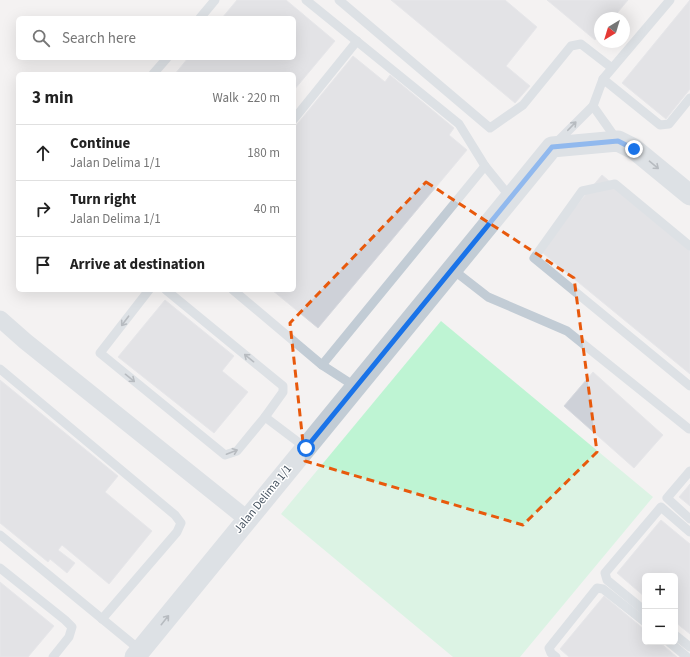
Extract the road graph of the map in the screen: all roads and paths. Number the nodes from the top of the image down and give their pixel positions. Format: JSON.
{"nodes":[{"id":1,"x":215,"y":0,"type":"edge"},
{"id":2,"x":306,"y":0,"type":"edge"},
{"id":3,"x":339,"y":0,"type":"edge"},
{"id":4,"x":668,"y":1,"type":"edge"},
{"id":5,"x":202,"y":16,"type":"edge"},
{"id":6,"x":357,"y":41,"type":"junction"},
{"id":7,"x":165,"y":60,"type":"edge"},
{"id":8,"x":612,"y":68,"type":"junction"},
{"id":9,"x":156,"y":72,"type":"edge"},
{"id":10,"x":603,"y":79,"type":"junction"},
{"id":11,"x":690,"y":98,"type":"edge"},
{"id":12,"x":593,"y":106,"type":"junction"},
{"id":13,"x":296,"y":117,"type":"edge"},
{"id":14,"x":618,"y":141,"type":"junction"},
{"id":15,"x":552,"y":147,"type":"junction"},
{"id":16,"x":485,"y":166,"type":"junction"},
{"id":17,"x":690,"y":195,"type":"edge"},
{"id":18,"x":511,"y":198,"type":"junction"},
{"id":19,"x":690,"y":246,"type":"edge"},
{"id":20,"x":452,"y":269,"type":"junction"},
{"id":21,"x":147,"y":292,"type":"edge"},
{"id":22,"x":168,"y":292,"type":"edge"},
{"id":23,"x":235,"y":292,"type":"edge"},
{"id":24,"x":0,"y":319,"type":"edge"},
{"id":25,"x":322,"y":365,"type":"junction"},
{"id":26,"x":0,"y":369,"type":"edge"},
{"id":27,"x":690,"y":386,"type":"edge"},
{"id":28,"x":356,"y":387,"type":"junction"},
{"id":29,"x":265,"y":417,"type":"junction"},
{"id":30,"x":689,"y":429,"type":"dead end"},
{"id":31,"x":306,"y":448,"type":"junction"},
{"id":32,"x":690,"y":471,"type":"edge"},
{"id":33,"x":247,"y":519,"type":"junction"},
{"id":34,"x":690,"y":519,"type":"edge"},
{"id":35,"x":690,"y":532,"type":"edge"},
{"id":36,"x":0,"y":535,"type":"edge"},
{"id":37,"x":0,"y":568,"type":"edge"},
{"id":38,"x":643,"y":609,"type":"edge"},
{"id":39,"x":102,"y":619,"type":"junction"},
{"id":40,"x":642,"y":620,"type":"edge"},
{"id":41,"x":678,"y":637,"type":"edge"},
{"id":42,"x":673,"y":645,"type":"edge"},
{"id":43,"x":690,"y":647,"type":"edge"},
{"id":44,"x":137,"y":653,"type":"edge"},
{"id":45,"x":53,"y":657,"type":"edge"},
{"id":46,"x":556,"y":657,"type":"edge"},
{"id":47,"x":687,"y":657,"type":"edge"}],
"edges":[{"from":1,"to":5,"type":"lane"},
{"from":2,"to":6,"type":"lane"},
{"from":3,"to":8,"type":"lane"},
{"from":4,"to":8,"type":"lane"},
{"from":6,"to":13,"type":"lane"},
{"from":6,"to":16,"type":"lane"},
{"from":7,"to":9,"type":"lane"},
{"from":8,"to":10,"type":"lane"},
{"from":10,"to":11,"type":"lane"},
{"from":10,"to":12,"type":"lane"},
{"from":12,"to":14,"type":"lane"},
{"from":15,"to":12,"type":"lane","one_way":true},
{"from":14,"to":15,"type":"street"},
{"from":14,"to":17,"type":"street","one_way":true},
{"from":15,"to":18,"type":"street","name":"Jalan Delima 1/1"},
{"from":16,"to":18,"type":"lane"},
{"from":16,"to":25,"type":"lane"},
{"from":18,"to":20,"type":"street","name":"Jalan Delima 1/1"},
{"from":19,"to":27,"type":"lane"},
{"from":20,"to":28,"type":"street","name":"Jalan Delima 1/1"},
{"from":20,"to":30,"type":"lane"},
{"from":21,"to":29,"type":"lane","one_way":true},
{"from":29,"to":22,"type":"lane","one_way":true},
{"from":23,"to":25,"type":"lane"},
{"from":24,"to":33,"type":"street"},
{"from":25,"to":28,"type":"lane"},
{"from":26,"to":39,"type":"lane"},
{"from":28,"to":31,"type":"street","name":"Jalan Delima 1/1"},
{"from":29,"to":31,"type":"lane"},
{"from":31,"to":33,"type":"street","name":"Jalan Delima 1/1"},
{"from":32,"to":34,"type":"lane"},
{"from":44,"to":33,"type":"street","name":"Jalan Delima 1/1","one_way":true},
{"from":35,"to":38,"type":"lane"},
{"from":36,"to":39,"type":"lane"},
{"from":37,"to":45,"type":"lane"},
{"from":39,"to":44,"type":"lane"},
{"from":40,"to":46,"type":"lane"},
{"from":41,"to":43,"type":"lane"},
{"from":42,"to":47,"type":"lane"}]}
